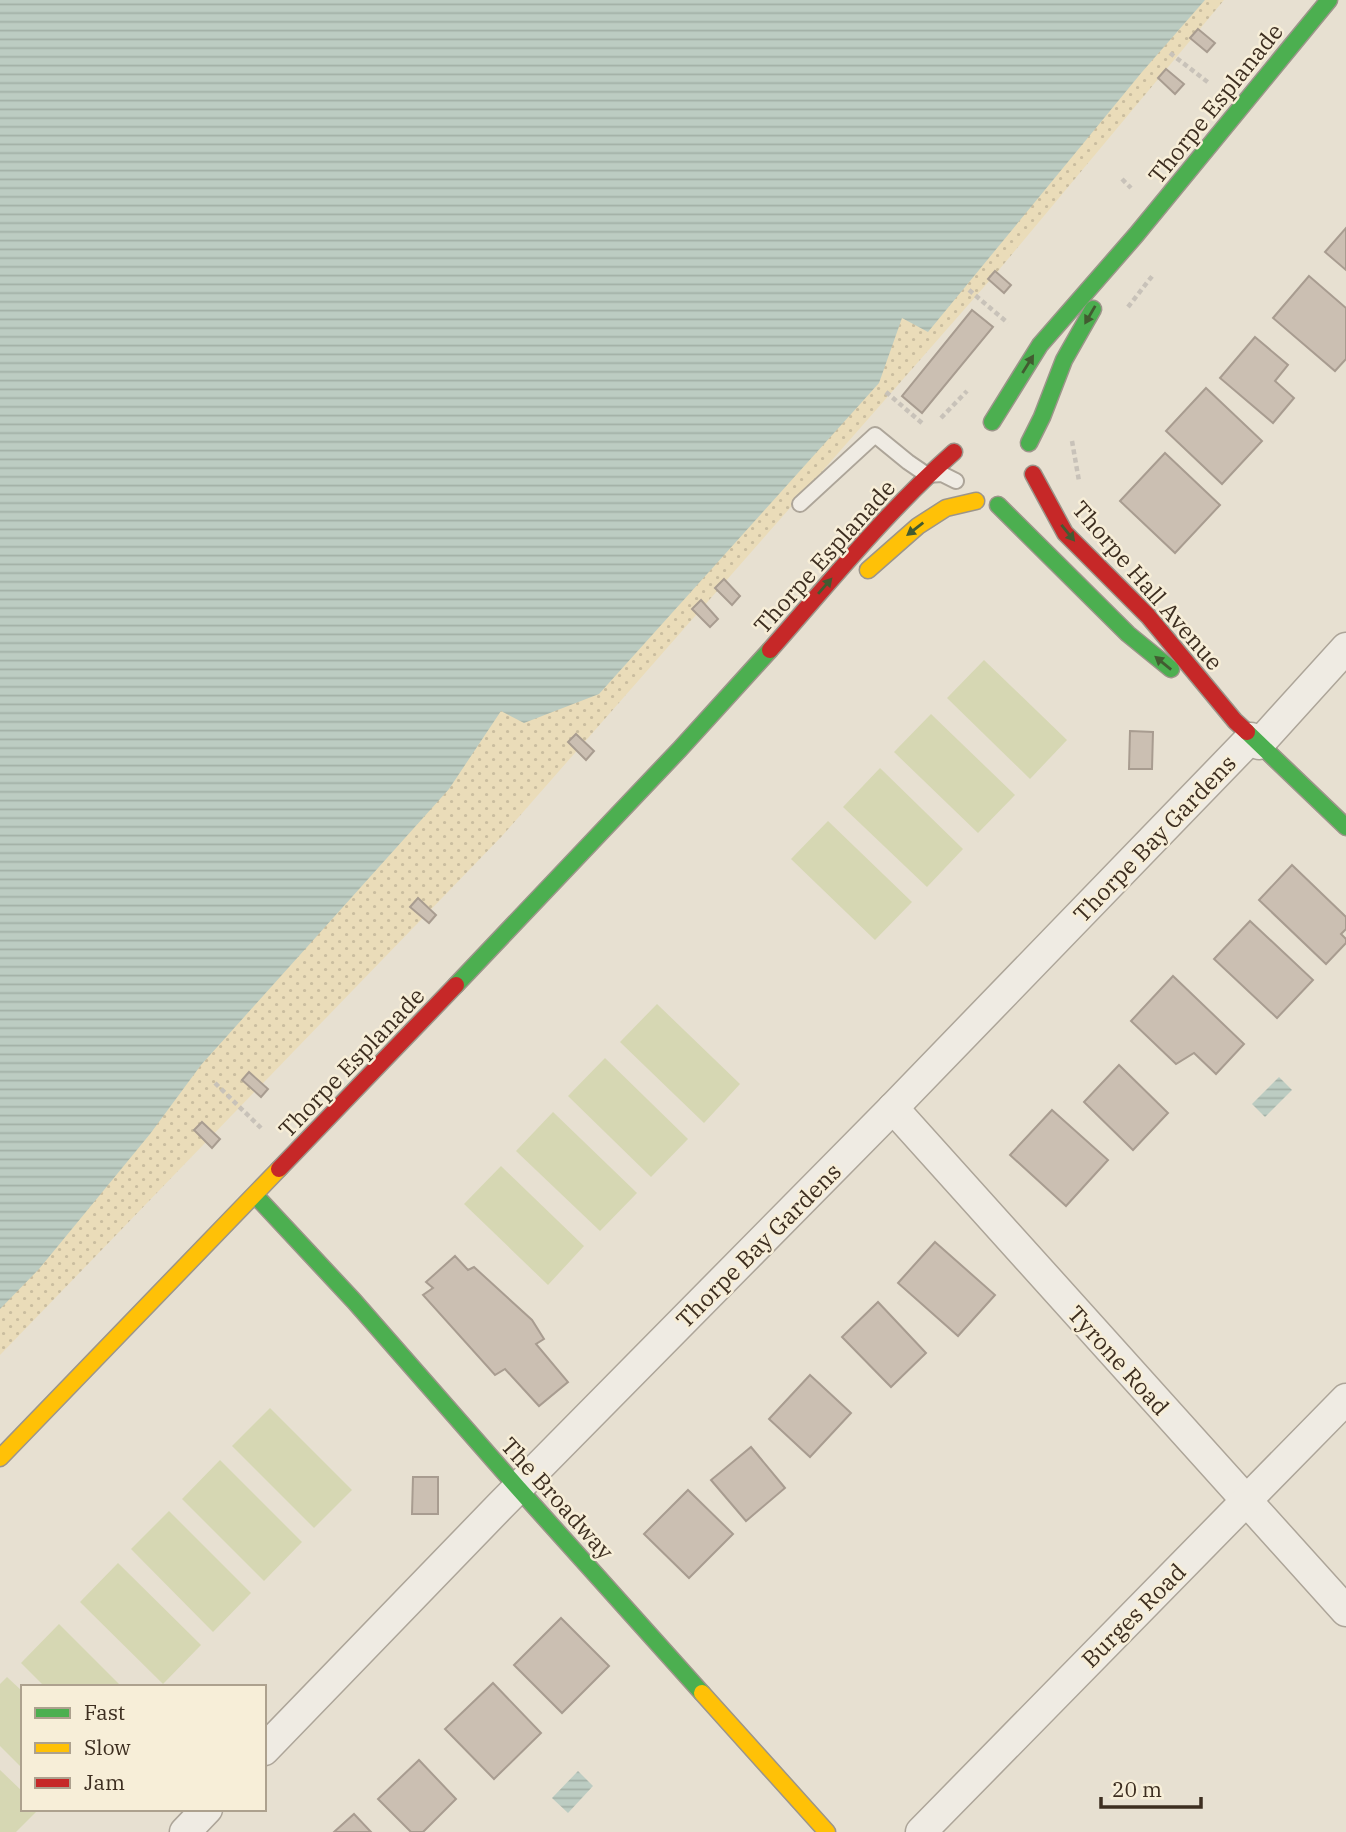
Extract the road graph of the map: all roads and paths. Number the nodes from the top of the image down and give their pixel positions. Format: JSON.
{"nodes":[{"id":1,"x":1329,"y":0,"type":"edge"},
{"id":2,"x":1170,"y":53,"type":"dead end"},
{"id":3,"x":1209,"y":83,"type":"dead end"},
{"id":4,"x":1136,"y":235,"type":"junction"},
{"id":5,"x":1155,"y":272,"type":"dead end"},
{"id":6,"x":969,"y":290,"type":"dead end"},
{"id":7,"x":1122,"y":315,"type":"dead end"},
{"id":8,"x":1008,"y":323,"type":"dead end"},
{"id":9,"x":886,"y":392,"type":"dead end"},
{"id":10,"x":923,"y":424,"type":"dead end"},
{"id":11,"x":1070,"y":432,"type":"dead end"},
{"id":12,"x":1015,"y":457,"type":"junction"},
{"id":13,"x":928,"y":475,"type":"junction"},
{"id":14,"x":956,"y":481,"type":"junction"},
{"id":15,"x":1081,"y":491,"type":"dead end"},
{"id":16,"x":976,"y":501,"type":"junction"},
{"id":17,"x":800,"y":504,"type":"dead end"},
{"id":18,"x":856,"y":581,"type":"dead end"},
{"id":19,"x":825,"y":609,"type":"dead end"},
{"id":20,"x":1346,"y":648,"type":"edge"},
{"id":21,"x":732,"y":693,"type":"junction"},
{"id":22,"x":1249,"y":734,"type":"junction"},
{"id":23,"x":1346,"y":828,"type":"edge"},
{"id":24,"x":215,"y":1083,"type":"dead end"},
{"id":25,"x":893,"y":1108,"type":"junction"},
{"id":26,"x":261,"y":1128,"type":"dead end"},
{"id":27,"x":255,"y":1195,"type":"junction"},
{"id":28,"x":1346,"y":1399,"type":"edge"},
{"id":29,"x":0,"y":1458,"type":"edge"},
{"id":30,"x":518,"y":1488,"type":"junction"},
{"id":31,"x":1246,"y":1500,"type":"junction"},
{"id":32,"x":1346,"y":1611,"type":"edge"},
{"id":33,"x":266,"y":1748,"type":"edge"},
{"id":34,"x":205,"y":1811,"type":"edge"},
{"id":35,"x":185,"y":1832,"type":"edge"},
{"id":36,"x":827,"y":1832,"type":"edge"},
{"id":37,"x":921,"y":1832,"type":"edge"}],
"edges":[{"from":1,"to":4,"type":"main road","name":"Thorpe Esplanade"},
{"from":2,"to":3,"type":"path"},
{"from":4,"to":12,"type":"main road","name":"Thorpe Esplanade","one_way":true},
{"from":12,"to":4,"type":"main road","name":"Thorpe Esplanade","one_way":true},
{"from":5,"to":7,"type":"path"},
{"from":6,"to":8,"type":"path"},
{"from":9,"to":10,"type":"path"},
{"from":11,"to":15,"type":"path"},
{"from":12,"to":16,"type":"main road","name":"Thorpe Esplanade"},
{"from":12,"to":22,"type":"main road","name":"Thorpe Hall Avenue","one_way":true},
{"from":22,"to":12,"type":"main road","name":"Thorpe Hall Avenue","one_way":true},
{"from":13,"to":14,"type":"lane"},
{"from":13,"to":14,"type":"main road","name":"Thorpe Esplanade"},
{"from":13,"to":17,"type":"lane"},
{"from":21,"to":13,"type":"main road","name":"Thorpe Esplanade","one_way":true},
{"from":14,"to":16,"type":"main road"},
{"from":16,"to":18,"type":"main road","name":"Thorpe Esplanade","one_way":true},
{"from":19,"to":21,"type":"main road","name":"Thorpe Esplanade"},
{"from":20,"to":22,"type":"street","name":"Thorpe Bay Gardens"},
{"from":21,"to":27,"type":"main road","name":"Thorpe Esplanade"},
{"from":22,"to":23,"type":"main road","name":"Thorpe Hall Avenue"},
{"from":22,"to":25,"type":"street","name":"Thorpe Bay Gardens"},
{"from":24,"to":26,"type":"path"},
{"from":25,"to":30,"type":"street","name":"Thorpe Bay Gardens"},
{"from":25,"to":31,"type":"street","name":"Tyrone Road"},
{"from":27,"to":29,"type":"main road","name":"Thorpe Esplanade"},
{"from":27,"to":30,"type":"main road","name":"The Broadway"},
{"from":28,"to":31,"type":"street","name":"Burges Road"},
{"from":30,"to":33,"type":"street","name":"Thorpe Bay Gardens"},
{"from":30,"to":36,"type":"main road","name":"The Broadway"},
{"from":31,"to":32,"type":"street","name":"Tyrone Road"},
{"from":31,"to":37,"type":"street","name":"Burges Road"},
{"from":34,"to":35,"type":"street"}]}
